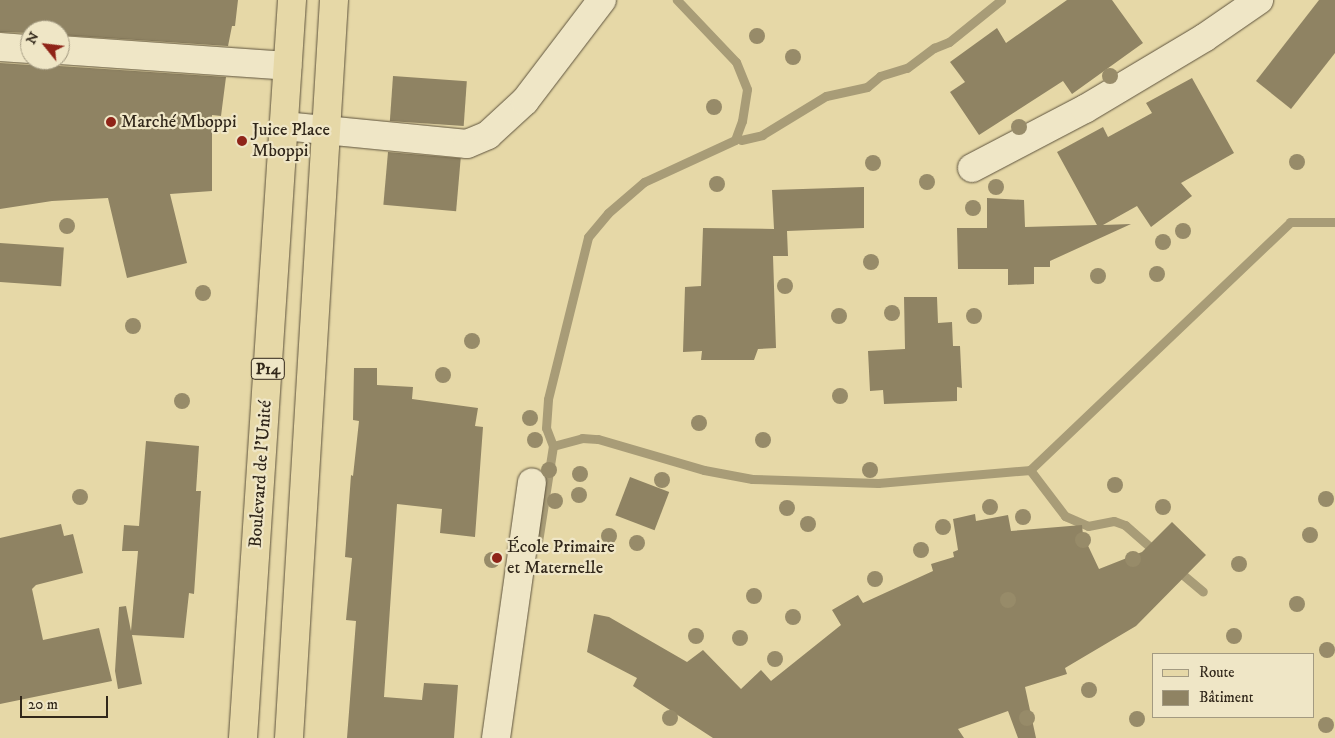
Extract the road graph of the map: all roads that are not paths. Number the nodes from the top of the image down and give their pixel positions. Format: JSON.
{"nodes":[{"id":1,"x":292,"y":0,"type":"edge"},
{"id":2,"x":334,"y":0,"type":"edge"},
{"id":3,"x":602,"y":0,"type":"edge"},
{"id":4,"x":1259,"y":0,"type":"edge"},
{"id":5,"x":0,"y":47,"type":"edge"},
{"id":6,"x":20,"y":48,"type":"edge"},
{"id":7,"x":70,"y":51,"type":"edge"},
{"id":8,"x":287,"y":66,"type":"junction"},
{"id":9,"x":284,"y":126,"type":"junction"},
{"id":10,"x":326,"y":130,"type":"junction"},
{"id":11,"x":972,"y":168,"type":"dead end"},
{"id":12,"x":532,"y":483,"type":"dead end"},
{"id":13,"x":243,"y":738,"type":"edge"},
{"id":14,"x":289,"y":738,"type":"edge"},
{"id":15,"x":496,"y":738,"type":"edge"}],
"edges":[{"from":1,"to":8,"type":"main road","name":"Boulevard de l'Unité","number":"P14"},
{"from":2,"to":10,"type":"main road","number":"P14"},
{"from":3,"to":10,"type":"street"},
{"from":4,"to":11,"type":"street"},
{"from":5,"to":6,"type":"street"},
{"from":7,"to":8,"type":"street"},
{"from":8,"to":9,"type":"main road","name":"Boulevard de l'Unité","number":"P14"},
{"from":9,"to":10,"type":"street"},
{"from":9,"to":13,"type":"main road","name":"Boulevard de l'Unité","number":"P14"},
{"from":10,"to":14,"type":"main road","number":"P14"},
{"from":12,"to":15,"type":"street"}]}
